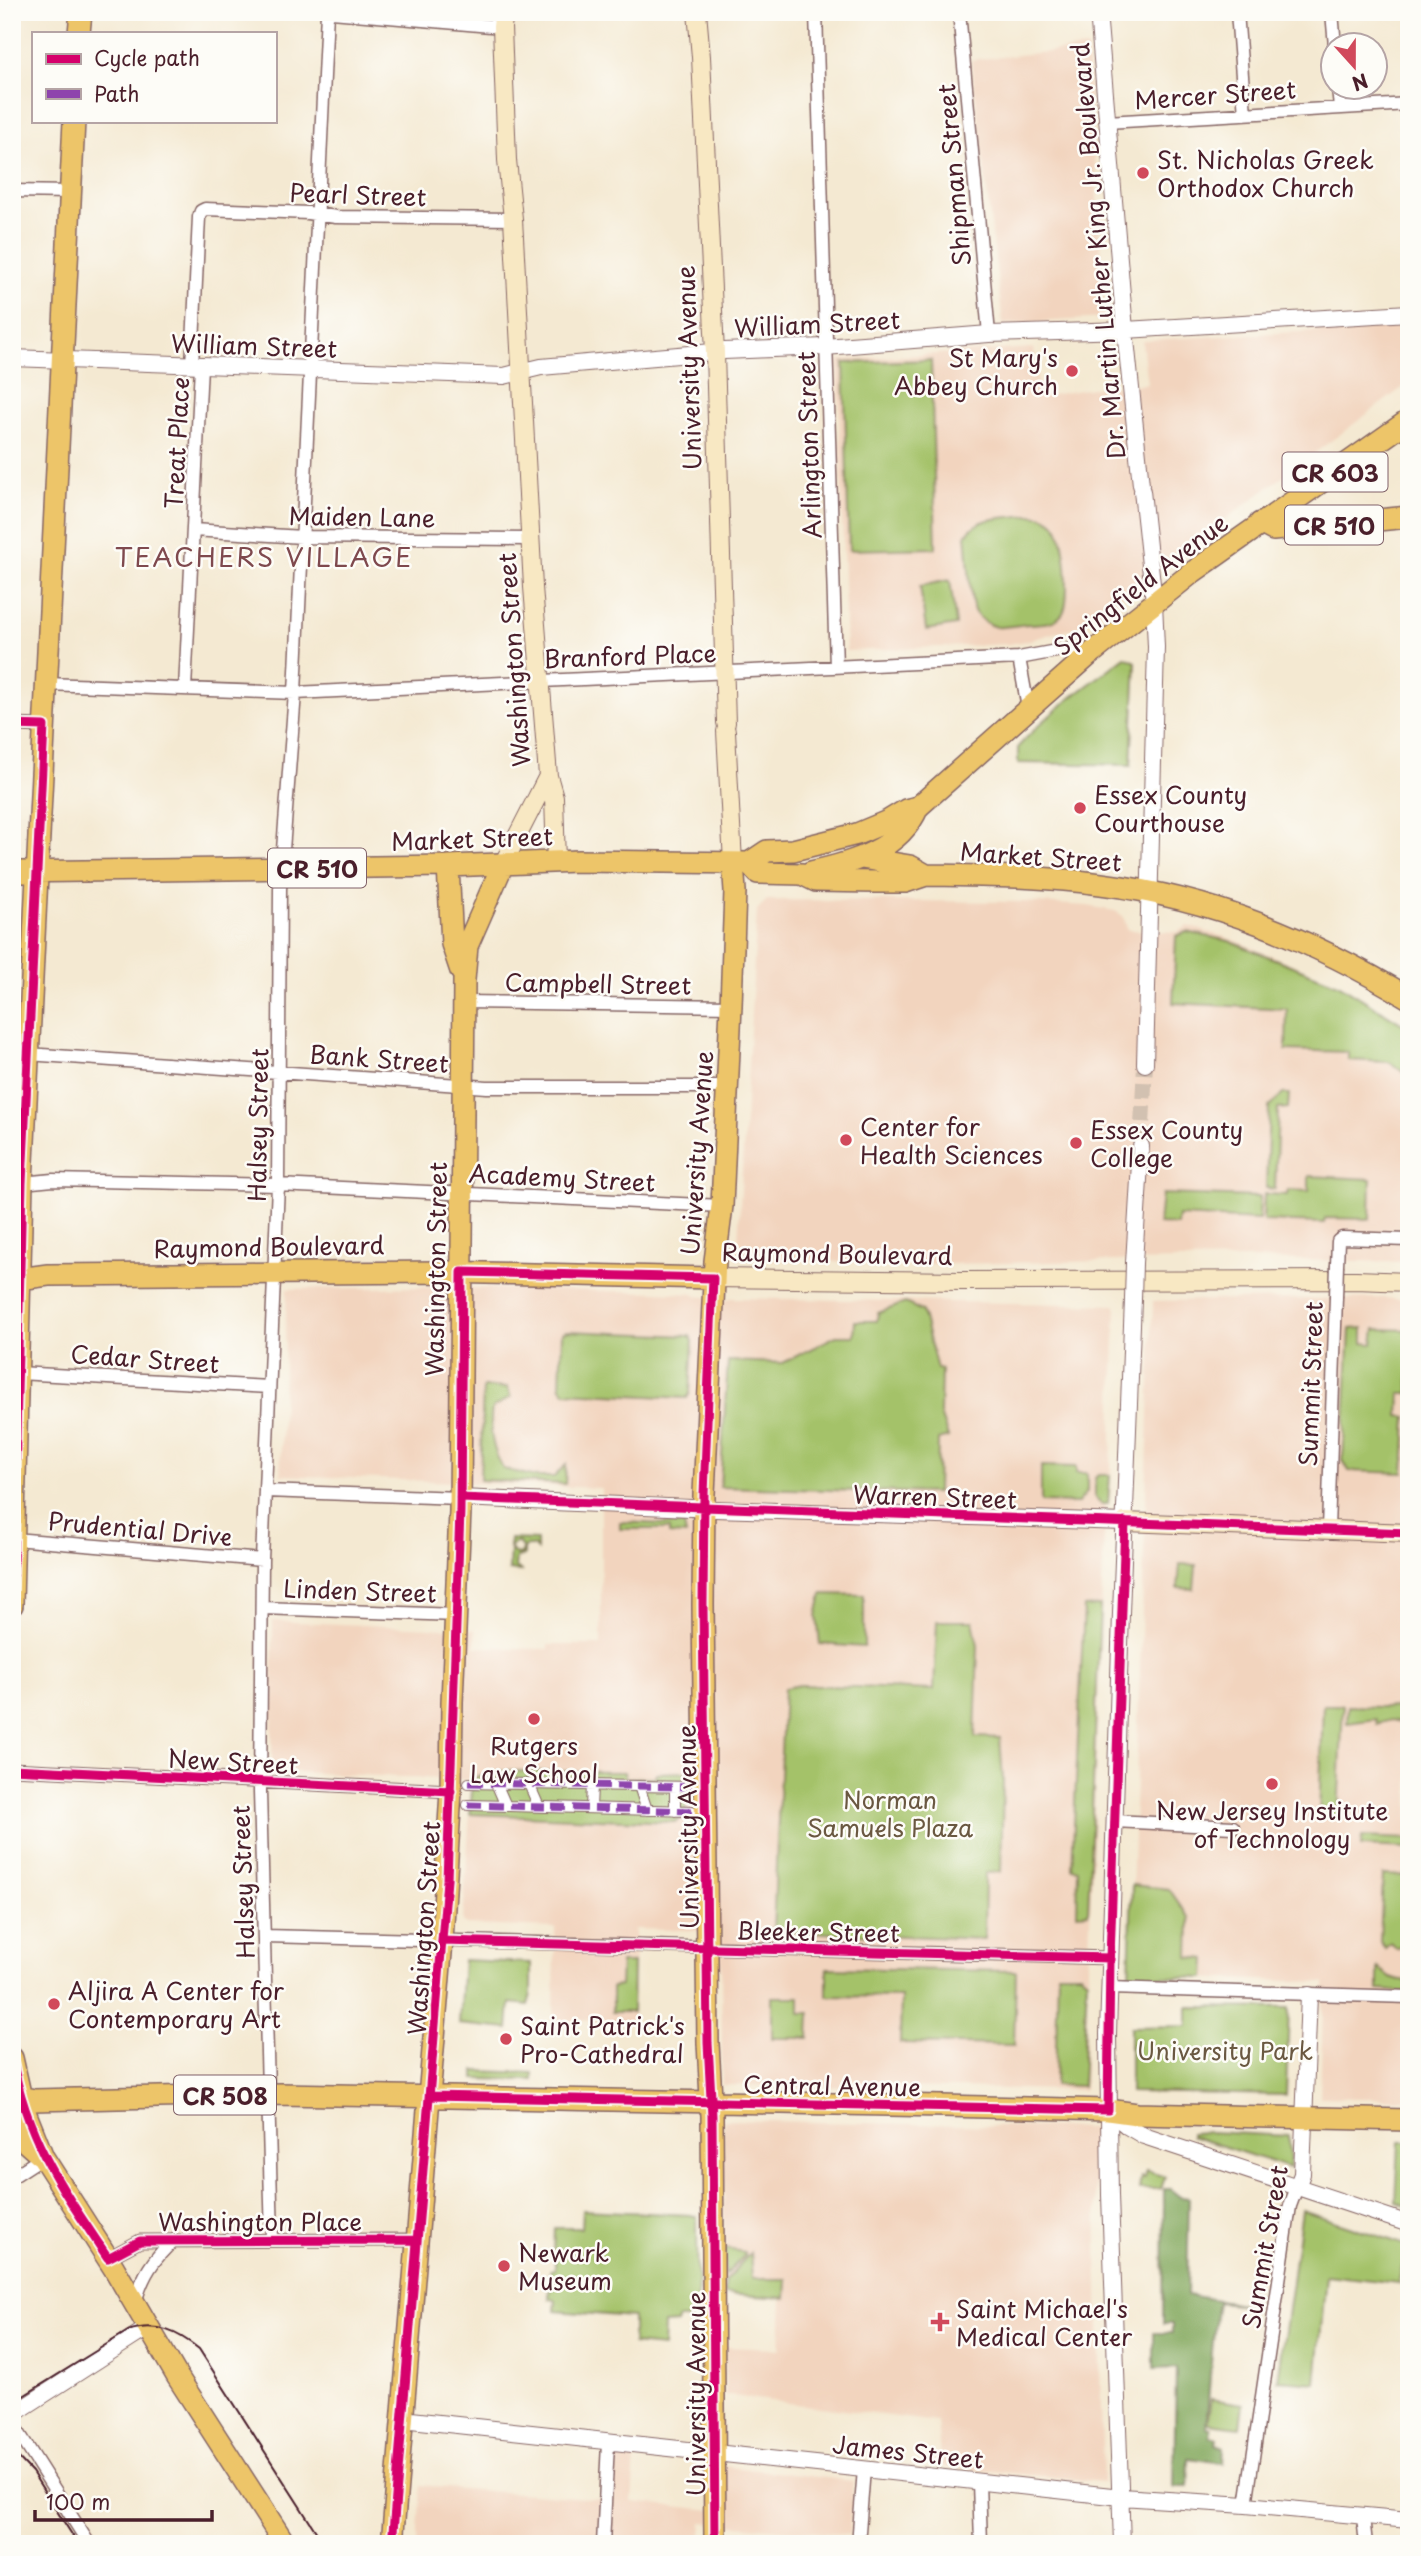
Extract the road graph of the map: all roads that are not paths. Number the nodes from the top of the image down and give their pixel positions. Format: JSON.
{"nodes":[{"id":1,"x":81,"y":12,"type":"edge"},
{"id":2,"x":329,"y":12,"type":"edge"},
{"id":3,"x":697,"y":12,"type":"edge"},
{"id":4,"x":816,"y":12,"type":"edge"},
{"id":5,"x":959,"y":12,"type":"edge"},
{"id":6,"x":1098,"y":12,"type":"edge"},
{"id":7,"x":1237,"y":12,"type":"edge"},
{"id":8,"x":1332,"y":12,"type":"edge"},
{"id":9,"x":503,"y":20,"type":"edge"},
{"id":10,"x":79,"y":32,"type":"edge"},
{"id":11,"x":1334,"y":32,"type":"edge"},
{"id":12,"x":1339,"y":102,"type":"edge"},
{"id":13,"x":1409,"y":104,"type":"edge"},
{"id":14,"x":1340,"y":107,"type":"junction"},
{"id":15,"x":1245,"y":114,"type":"junction"},
{"id":16,"x":74,"y":122,"type":"edge"},
{"id":17,"x":1107,"y":122,"type":"junction"},
{"id":18,"x":12,"y":191,"type":"edge"},
{"id":19,"x":69,"y":192,"type":"junction"},
{"id":20,"x":201,"y":211,"type":"joint"},
{"id":21,"x":318,"y":215,"type":"junction"},
{"id":22,"x":513,"y":219,"type":"junction"},
{"id":23,"x":1409,"y":313,"type":"edge"},
{"id":24,"x":1125,"y":330,"type":"junction"},
{"id":25,"x":989,"y":334,"type":"junction"},
{"id":26,"x":825,"y":347,"type":"junction"},
{"id":27,"x":715,"y":353,"type":"junction"},
{"id":28,"x":12,"y":358,"type":"edge"},
{"id":29,"x":60,"y":360,"type":"junction"},
{"id":30,"x":196,"y":366,"type":"junction"},
{"id":31,"x":311,"y":370,"type":"junction"},
{"id":32,"x":521,"y":373,"type":"junction"},
{"id":33,"x":1409,"y":420,"type":"edge"},
{"id":34,"x":1409,"y":517,"type":"edge"},
{"id":35,"x":1260,"y":523,"type":"junction"},
{"id":36,"x":193,"y":530,"type":"junction"},
{"id":37,"x":302,"y":537,"type":"junction"},
{"id":38,"x":530,"y":539,"type":"junction"},
{"id":39,"x":1154,"y":603,"type":"junction"},
{"id":40,"x":1088,"y":656,"type":"junction"},
{"id":41,"x":1019,"y":658,"type":"junction"},
{"id":42,"x":836,"y":667,"type":"junction"},
{"id":43,"x":724,"y":673,"type":"junction"},
{"id":44,"x":540,"y":680,"type":"junction"},
{"id":45,"x":46,"y":684,"type":"junction"},
{"id":46,"x":185,"y":689,"type":"junction"},
{"id":47,"x":295,"y":693,"type":"junction"},
{"id":48,"x":1028,"y":708,"type":"junction"},
{"id":49,"x":12,"y":725,"type":"edge"},
{"id":50,"x":44,"y":726,"type":"junction"},
{"id":51,"x":548,"y":776,"type":"junction"},
{"id":52,"x":918,"y":807,"type":"junction"},
{"id":53,"x":793,"y":850,"type":"junction"},
{"id":54,"x":862,"y":858,"type":"junction"},
{"id":55,"x":556,"y":862,"type":"junction"},
{"id":56,"x":741,"y":863,"type":"junction"},
{"id":57,"x":503,"y":864,"type":"junction"},
{"id":58,"x":448,"y":866,"type":"junction"},
{"id":59,"x":282,"y":869,"type":"junction"},
{"id":60,"x":12,"y":872,"type":"edge"},
{"id":61,"x":37,"y":872,"type":"junction"},
{"id":62,"x":802,"y":874,"type":"junction"},
{"id":63,"x":926,"y":875,"type":"junction"},
{"id":64,"x":1151,"y":892,"type":"junction"},
{"id":65,"x":464,"y":980,"type":"junction"},
{"id":66,"x":1409,"y":998,"type":"edge"},
{"id":67,"x":465,"y":1002,"type":"junction"},
{"id":68,"x":731,"y":1006,"type":"junction"},
{"id":69,"x":28,"y":1054,"type":"junction"},
{"id":70,"x":1145,"y":1064,"type":"tunnel mouth"},
{"id":71,"x":279,"y":1072,"type":"junction"},
{"id":72,"x":19,"y":1082,"type":"edge"},
{"id":73,"x":465,"y":1086,"type":"junction"},
{"id":74,"x":727,"y":1087,"type":"junction"},
{"id":75,"x":1141,"y":1146,"type":"tunnel mouth"},
{"id":76,"x":22,"y":1183,"type":"junction"},
{"id":77,"x":278,"y":1185,"type":"junction"},
{"id":78,"x":462,"y":1194,"type":"junction"},
{"id":79,"x":722,"y":1206,"type":"junction"},
{"id":80,"x":17,"y":1212,"type":"edge"},
{"id":81,"x":1409,"y":1240,"type":"edge"},
{"id":82,"x":274,"y":1272,"type":"junction"},
{"id":83,"x":462,"y":1272,"type":"junction"},
{"id":84,"x":713,"y":1278,"type":"junction"},
{"id":85,"x":15,"y":1280,"type":"edge"},
{"id":86,"x":1409,"y":1282,"type":"edge"},
{"id":87,"x":18,"y":1373,"type":"junction"},
{"id":88,"x":269,"y":1387,"type":"junction"},
{"id":89,"x":265,"y":1491,"type":"junction"},
{"id":90,"x":460,"y":1498,"type":"junction"},
{"id":91,"x":704,"y":1509,"type":"junction"},
{"id":92,"x":1125,"y":1522,"type":"junction"},
{"id":93,"x":1328,"y":1529,"type":"junction"},
{"id":94,"x":1409,"y":1533,"type":"edge"},
{"id":95,"x":14,"y":1539,"type":"edge"},
{"id":96,"x":262,"y":1560,"type":"junction"},
{"id":97,"x":12,"y":1605,"type":"edge"},
{"id":98,"x":262,"y":1608,"type":"junction"},
{"id":99,"x":456,"y":1615,"type":"junction"},
{"id":100,"x":12,"y":1769,"type":"edge"},
{"id":101,"x":260,"y":1783,"type":"junction"},
{"id":102,"x":496,"y":1783,"type":"junction"},
{"id":103,"x":529,"y":1784,"type":"junction"},
{"id":104,"x":592,"y":1785,"type":"junction"},
{"id":105,"x":639,"y":1786,"type":"junction"},
{"id":106,"x":460,"y":1787,"type":"junction"},
{"id":107,"x":675,"y":1787,"type":"junction"},
{"id":108,"x":692,"y":1787,"type":"dead end"},
{"id":109,"x":468,"y":1805,"type":"dead end"},
{"id":110,"x":506,"y":1806,"type":"junction"},
{"id":111,"x":539,"y":1807,"type":"junction"},
{"id":112,"x":592,"y":1808,"type":"junction"},
{"id":113,"x":647,"y":1810,"type":"junction"},
{"id":114,"x":675,"y":1811,"type":"junction"},
{"id":115,"x":692,"y":1811,"type":"dead end"},
{"id":116,"x":1114,"y":1821,"type":"junction"},
{"id":117,"x":1233,"y":1827,"type":"dead end"},
{"id":118,"x":265,"y":1936,"type":"junction"},
{"id":119,"x":442,"y":1941,"type":"junction"},
{"id":120,"x":707,"y":1947,"type":"junction"},
{"id":121,"x":1110,"y":1958,"type":"junction"},
{"id":122,"x":1109,"y":1988,"type":"junction"},
{"id":123,"x":1309,"y":1995,"type":"junction"},
{"id":124,"x":1409,"y":1997,"type":"edge"},
{"id":125,"x":12,"y":2058,"type":"edge"},
{"id":126,"x":16,"y":2094,"type":"edge"},
{"id":127,"x":269,"y":2094,"type":"junction"},
{"id":128,"x":430,"y":2096,"type":"junction"},
{"id":129,"x":710,"y":2103,"type":"junction"},
{"id":130,"x":1108,"y":2109,"type":"junction"},
{"id":131,"x":1304,"y":2117,"type":"junction"},
{"id":132,"x":1409,"y":2120,"type":"edge"},
{"id":133,"x":12,"y":2130,"type":"edge"},
{"id":134,"x":43,"y":2157,"type":"junction"},
{"id":135,"x":12,"y":2177,"type":"edge"},
{"id":136,"x":1297,"y":2187,"type":"junction"},
{"id":137,"x":1409,"y":2224,"type":"edge"},
{"id":138,"x":272,"y":2239,"type":"junction"},
{"id":139,"x":174,"y":2240,"type":"junction"},
{"id":140,"x":416,"y":2240,"type":"junction"},
{"id":141,"x":108,"y":2258,"type":"junction"},
{"id":142,"x":135,"y":2303,"type":"junction"},
{"id":143,"x":149,"y":2327,"type":"junction"},
{"id":144,"x":12,"y":2414,"type":"edge"},
{"id":145,"x":402,"y":2419,"type":"junction"},
{"id":146,"x":12,"y":2440,"type":"edge"},
{"id":147,"x":608,"y":2443,"type":"junction"},
{"id":148,"x":714,"y":2454,"type":"junction"},
{"id":149,"x":35,"y":2459,"type":"junction"},
{"id":150,"x":864,"y":2469,"type":"junction"},
{"id":151,"x":979,"y":2482,"type":"junction"},
{"id":152,"x":1121,"y":2497,"type":"junction"},
{"id":153,"x":1246,"y":2505,"type":"junction"},
{"id":154,"x":1363,"y":2516,"type":"junction"},
{"id":155,"x":1409,"y":2520,"type":"edge"},
{"id":156,"x":89,"y":2544,"type":"edge"},
{"id":157,"x":285,"y":2544,"type":"edge"},
{"id":158,"x":392,"y":2544,"type":"edge"},
{"id":159,"x":603,"y":2544,"type":"edge"},
{"id":160,"x":715,"y":2544,"type":"edge"},
{"id":161,"x":858,"y":2544,"type":"edge"},
{"id":162,"x":981,"y":2544,"type":"edge"},
{"id":163,"x":1122,"y":2544,"type":"edge"},
{"id":164,"x":1366,"y":2544,"type":"edge"}],
"edges":[{"from":1,"to":10,"type":"main road"},
{"from":2,"to":9,"type":"street"},
{"from":2,"to":21,"type":"street","name":"Halsey Street"},
{"from":3,"to":27,"type":"main road","name":"University Avenue"},
{"from":4,"to":26,"type":"street","name":"Arlington Street"},
{"from":5,"to":25,"type":"street","name":"Shipman Street"},
{"from":6,"to":17,"type":"street","name":"Dr. Martin Luther King Jr. Boulevard"},
{"from":7,"to":15,"type":"street"},
{"from":8,"to":11,"type":"street"},
{"from":9,"to":22,"type":"main road","name":"Washington Street"},
{"from":12,"to":14,"type":"street"},
{"from":13,"to":14,"type":"street","name":"Mercer Street"},
{"from":14,"to":15,"type":"street","name":"Mercer Street"},
{"from":15,"to":17,"type":"street","name":"Mercer Street"},
{"from":16,"to":19,"type":"main road"},
{"from":17,"to":24,"type":"street","name":"Dr. Martin Luther King Jr. Boulevard"},
{"from":18,"to":19,"type":"street"},
{"from":19,"to":29,"type":"main road"},
{"from":20,"to":21,"type":"street","name":"Pearl Street"},
{"from":20,"to":30,"type":"street","name":"Treat Place"},
{"from":21,"to":22,"type":"street","name":"Pearl Street"},
{"from":21,"to":31,"type":"street","name":"Halsey Street"},
{"from":22,"to":32,"type":"main road","name":"Washington Street"},
{"from":23,"to":24,"type":"street","name":"William Street"},
{"from":24,"to":25,"type":"street","name":"William Street"},
{"from":24,"to":39,"type":"street","name":"Dr. Martin Luther King Jr. Boulevard"},
{"from":25,"to":26,"type":"street","name":"William Street"},
{"from":26,"to":27,"type":"street","name":"William Street"},
{"from":26,"to":42,"type":"street","name":"Arlington Street"},
{"from":27,"to":32,"type":"street","name":"William Street"},
{"from":27,"to":43,"type":"main road","name":"University Avenue"},
{"from":28,"to":29,"type":"street","name":"William Street"},
{"from":29,"to":30,"type":"street","name":"William Street"},
{"from":29,"to":45,"type":"main road"},
{"from":30,"to":31,"type":"street","name":"William Street"},
{"from":30,"to":36,"type":"street","name":"Treat Place"},
{"from":31,"to":32,"type":"street","name":"William Street"},
{"from":31,"to":37,"type":"street","name":"Halsey Street"},
{"from":32,"to":38,"type":"main road","name":"Washington Street"},
{"from":33,"to":35,"type":"main road","name":"Springfield Avenue","number":"CR 603"},
{"from":34,"to":35,"type":"main road","number":"CR 510"},
{"from":35,"to":39,"type":"main road","name":"Springfield Avenue","number":"CR 510"},
{"from":36,"to":37,"type":"street","name":"Maiden Lane"},
{"from":36,"to":46,"type":"street","name":"Treat Place"},
{"from":37,"to":38,"type":"street","name":"Maiden Lane"},
{"from":37,"to":47,"type":"street","name":"Halsey Street"},
{"from":38,"to":44,"type":"main road","name":"Washington Street"},
{"from":39,"to":40,"type":"main road","name":"Springfield Avenue","number":"CR 510"},
{"from":39,"to":64,"type":"street","name":"Dr. Martin Luther King Jr. Boulevard"},
{"from":40,"to":41,"type":"street","name":"Branford Place"},
{"from":40,"to":48,"type":"main road","name":"Springfield Avenue","number":"CR 510"},
{"from":41,"to":42,"type":"street","name":"Branford Place"},
{"from":41,"to":48,"type":"street"},
{"from":42,"to":43,"type":"street","name":"Branford Place"},
{"from":43,"to":44,"type":"street","name":"Branford Place"},
{"from":43,"to":56,"type":"main road","name":"University Avenue"},
{"from":44,"to":47,"type":"street","name":"Branford Place"},
{"from":44,"to":51,"type":"main road","name":"Washington Street"},
{"from":45,"to":46,"type":"street","name":"Branford Place"},
{"from":45,"to":50,"type":"main road"},
{"from":46,"to":47,"type":"street","name":"Branford Place"},
{"from":47,"to":59,"type":"street","name":"Halsey Street"},
{"from":48,"to":52,"type":"main road","name":"Springfield Avenue","number":"CR 510"},
{"from":49,"to":50,"type":"street"},
{"from":50,"to":61,"type":"main road"},
{"from":51,"to":55,"type":"main road"},
{"from":51,"to":57,"type":"main road","name":"Washington Street"},
{"from":52,"to":53,"type":"main road","name":"Springfield Avenue","number":"CR 510"},
{"from":52,"to":54,"type":"main road","name":"Springfield Avenue","number":"CR 510"},
{"from":53,"to":54,"type":"main road","name":"Market Street"},
{"from":53,"to":56,"type":"main road","name":"Springfield Avenue","number":"CR 510"},
{"from":54,"to":62,"type":"main road"},
{"from":54,"to":63,"type":"main road","name":"Market Street"},
{"from":55,"to":56,"type":"main road","name":"Market Street","number":"CR 510"},
{"from":55,"to":57,"type":"main road","name":"Market Street","number":"CR 510"},
{"from":56,"to":62,"type":"main road","name":"Market Street"},
{"from":56,"to":68,"type":"main road","name":"University Avenue"},
{"from":57,"to":58,"type":"main road","name":"Market Street","number":"CR 510"},
{"from":57,"to":65,"type":"main road","name":"Washington Street"},
{"from":58,"to":59,"type":"main road","name":"Market Street","number":"CR 510"},
{"from":58,"to":65,"type":"main road"},
{"from":59,"to":61,"type":"main road","name":"Market Street","number":"CR 510"},
{"from":59,"to":71,"type":"street","name":"Halsey Street"},
{"from":60,"to":61,"type":"main road","name":"Market Street","number":"CR 510"},
{"from":61,"to":69,"type":"main road"},
{"from":62,"to":63,"type":"main road","name":"Market Street"},
{"from":63,"to":64,"type":"main road","name":"Market Street"},
{"from":64,"to":66,"type":"main road","name":"Market Street"},
{"from":64,"to":70,"type":"street"},
{"from":65,"to":67,"type":"main road","name":"Washington Street"},
{"from":67,"to":68,"type":"street","name":"Campbell Street"},
{"from":67,"to":73,"type":"main road","name":"Washington Street"},
{"from":68,"to":74,"type":"main road","name":"University Avenue"},
{"from":69,"to":71,"type":"street","name":"Bank Street"},
{"from":69,"to":72,"type":"main road"},
{"from":71,"to":73,"type":"street","name":"Bank Street"},
{"from":71,"to":77,"type":"street","name":"Halsey Street"},
{"from":72,"to":76,"type":"main road"},
{"from":73,"to":74,"type":"street","name":"Bank Street"},
{"from":73,"to":78,"type":"main road","name":"Washington Street"},
{"from":74,"to":79,"type":"main road","name":"University Avenue"},
{"from":75,"to":92,"type":"street","bridge":true},
{"from":76,"to":77,"type":"street","name":"Academy Street"},
{"from":76,"to":80,"type":"main road"},
{"from":77,"to":78,"type":"street","name":"Academy Street"},
{"from":77,"to":82,"type":"street","name":"Halsey Street"},
{"from":78,"to":79,"type":"street","name":"Academy Street"},
{"from":78,"to":83,"type":"main road","name":"Washington Street"},
{"from":79,"to":84,"type":"main road","name":"University Avenue"},
{"from":80,"to":85,"type":"main road"},
{"from":81,"to":93,"type":"street","name":"Summit Street","bridge":true},
{"from":82,"to":83,"type":"main road","name":"Raymond Boulevard"},
{"from":82,"to":85,"type":"main road","name":"Raymond Boulevard"},
{"from":82,"to":88,"type":"street","name":"Halsey Street"},
{"from":83,"to":84,"type":"main road","name":"Raymond Boulevard"},
{"from":83,"to":90,"type":"main road","name":"Washington Street"},
{"from":84,"to":86,"type":"main road","name":"Raymond Boulevard"},
{"from":84,"to":91,"type":"main road","name":"University Avenue"},
{"from":85,"to":87,"type":"main road"},
{"from":87,"to":88,"type":"street","name":"Cedar Street"},
{"from":87,"to":95,"type":"main road"},
{"from":88,"to":89,"type":"street","name":"Halsey Street"},
{"from":89,"to":90,"type":"street","name":"Warren Street"},
{"from":89,"to":96,"type":"street","name":"Halsey Street"},
{"from":90,"to":91,"type":"street","name":"Warren Street"},
{"from":90,"to":99,"type":"main road","name":"Washington Street"},
{"from":91,"to":92,"type":"street","name":"Warren Street"},
{"from":91,"to":120,"type":"main road","name":"University Avenue"},
{"from":92,"to":93,"type":"main road","name":"Warren Street"},
{"from":92,"to":116,"type":"street"},
{"from":93,"to":94,"type":"main road","name":"Warren Street"},
{"from":95,"to":96,"type":"street","name":"Prudential Drive"},
{"from":95,"to":97,"type":"main road"},
{"from":96,"to":98,"type":"street","name":"Halsey Street"},
{"from":98,"to":99,"type":"street","name":"Linden Street"},
{"from":98,"to":101,"type":"street","name":"Halsey Street"},
{"from":99,"to":106,"type":"main road","name":"Washington Street"},
{"from":100,"to":101,"type":"street","name":"New Street"},
{"from":101,"to":106,"type":"street","name":"New Street"},
{"from":101,"to":118,"type":"street","name":"Halsey Street"},
{"from":102,"to":103,"type":"street"},
{"from":102,"to":106,"type":"street"},
{"from":102,"to":110,"type":"street"},
{"from":103,"to":104,"type":"street"},
{"from":103,"to":111,"type":"street"},
{"from":104,"to":105,"type":"street"},
{"from":104,"to":112,"type":"street"},
{"from":105,"to":107,"type":"street"},
{"from":105,"to":113,"type":"street"},
{"from":106,"to":119,"type":"main road","name":"Washington Street"},
{"from":107,"to":108,"type":"street"},
{"from":107,"to":114,"type":"street"},
{"from":109,"to":110,"type":"street"},
{"from":110,"to":111,"type":"street"},
{"from":111,"to":112,"type":"street"},
{"from":112,"to":113,"type":"street"},
{"from":113,"to":114,"type":"street"},
{"from":114,"to":115,"type":"street"},
{"from":116,"to":117,"type":"street"},
{"from":116,"to":121,"type":"street"},
{"from":118,"to":119,"type":"street","name":"Bleeker Street"},
{"from":118,"to":127,"type":"street","name":"Halsey Street"},
{"from":119,"to":120,"type":"street","name":"Bleeker Street"},
{"from":119,"to":128,"type":"main road","name":"Washington Street"},
{"from":120,"to":121,"type":"street","name":"Bleeker Street"},
{"from":120,"to":129,"type":"main road","name":"University Avenue"},
{"from":121,"to":122,"type":"street"},
{"from":122,"to":123,"type":"street"},
{"from":122,"to":130,"type":"street"},
{"from":123,"to":124,"type":"street"},
{"from":123,"to":131,"type":"street","name":"Summit Street"},
{"from":125,"to":126,"type":"main road"},
{"from":126,"to":127,"type":"main road","name":"Central Avenue","number":"CR 508"},
{"from":126,"to":134,"type":"main road"},
{"from":127,"to":128,"type":"main road","name":"Central Avenue","number":"CR 508"},
{"from":127,"to":138,"type":"street","name":"Halsey Street"},
{"from":128,"to":129,"type":"main road","name":"Central Avenue","number":"CR 508"},
{"from":128,"to":140,"type":"main road","name":"Washington Street"},
{"from":129,"to":130,"type":"main road","name":"Central Avenue","number":"CR 508"},
{"from":129,"to":148,"type":"main road","name":"University Avenue"},
{"from":130,"to":131,"type":"main road","name":"Central Avenue","number":"CR 508"},
{"from":130,"to":136,"type":"street"},
{"from":130,"to":152,"type":"street"},
{"from":131,"to":132,"type":"main road","name":"Central Avenue","number":"CR 508"},
{"from":131,"to":136,"type":"street","name":"Summit Street"},
{"from":133,"to":134,"type":"main road"},
{"from":134,"to":135,"type":"street"},
{"from":134,"to":141,"type":"main road"},
{"from":136,"to":137,"type":"street"},
{"from":136,"to":153,"type":"street","name":"Summit Street"},
{"from":138,"to":139,"type":"street","name":"Washington Place"},
{"from":138,"to":140,"type":"street","name":"Washington Place"},
{"from":139,"to":141,"type":"street","name":"Washington Place"},
{"from":139,"to":142,"type":"street"},
{"from":140,"to":145,"type":"main road","name":"Washington Street"},
{"from":141,"to":142,"type":"main road"},
{"from":142,"to":143,"type":"main road"},
{"from":143,"to":144,"type":"street"},
{"from":143,"to":157,"type":"main road"},
{"from":144,"to":149,"type":"street"},
{"from":145,"to":147,"type":"street","name":"James Street"},
{"from":145,"to":158,"type":"main road","name":"Washington Street"},
{"from":146,"to":149,"type":"street"},
{"from":147,"to":148,"type":"street","name":"James Street"},
{"from":147,"to":159,"type":"street"},
{"from":148,"to":150,"type":"street","name":"James Street"},
{"from":148,"to":160,"type":"main road","name":"University Avenue"},
{"from":149,"to":156,"type":"street"},
{"from":150,"to":151,"type":"street","name":"James Street"},
{"from":150,"to":161,"type":"street"},
{"from":151,"to":152,"type":"street","name":"James Street"},
{"from":151,"to":162,"type":"street"},
{"from":152,"to":153,"type":"street","name":"James Street"},
{"from":152,"to":163,"type":"street"},
{"from":153,"to":154,"type":"street","name":"James Street"},
{"from":154,"to":155,"type":"street","name":"James Street"},
{"from":154,"to":164,"type":"street"}]}
